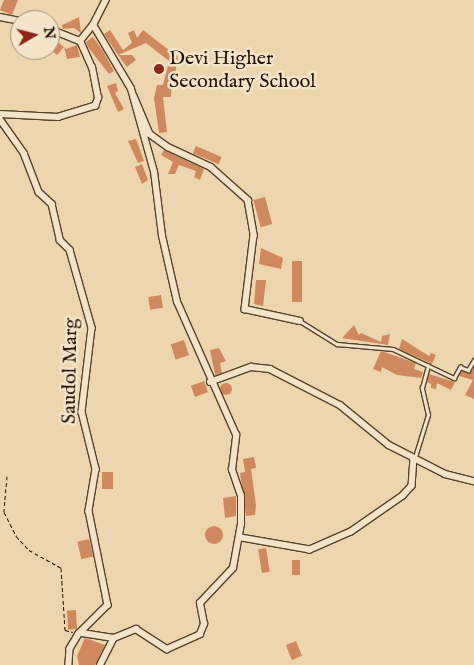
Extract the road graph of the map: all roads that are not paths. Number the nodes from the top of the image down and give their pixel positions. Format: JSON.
{"nodes":[{"id":1,"x":106,"y":0,"type":"edge"},
{"id":2,"x":93,"y":25,"type":"junction"},
{"id":3,"x":60,"y":32,"type":"edge"},
{"id":4,"x":80,"y":41,"type":"junction"},
{"id":5,"x":131,"y":89,"type":"junction"},
{"id":6,"x":0,"y":114,"type":"edge"},
{"id":7,"x":0,"y":119,"type":"edge"},
{"id":8,"x":300,"y":321,"type":"joint"},
{"id":9,"x":474,"y":360,"type":"edge"},
{"id":10,"x":429,"y":366,"type":"junction"},
{"id":11,"x":210,"y":382,"type":"junction"},
{"id":12,"x":414,"y":458,"type":"junction"},
{"id":13,"x":474,"y":481,"type":"edge"},
{"id":14,"x":241,"y":538,"type":"junction"},
{"id":15,"x":81,"y":633,"type":"junction"},
{"id":16,"x":114,"y":638,"type":"junction"},
{"id":17,"x":69,"y":665,"type":"edge"},
{"id":18,"x":100,"y":665,"type":"edge"}],
"edges":[{"from":1,"to":2,"type":"street"},
{"from":2,"to":4,"type":"street"},
{"from":2,"to":5,"type":"street"},
{"from":3,"to":4,"type":"street"},
{"from":4,"to":6,"type":"street"},
{"from":5,"to":8,"type":"street"},
{"from":5,"to":11,"type":"street"},
{"from":7,"to":15,"type":"street","name":"Saudol Marg"},
{"from":8,"to":10,"type":"lane"},
{"from":9,"to":10,"type":"lane"},
{"from":10,"to":12,"type":"lane"},
{"from":11,"to":12,"type":"street"},
{"from":11,"to":14,"type":"street"},
{"from":12,"to":13,"type":"street"},
{"from":12,"to":14,"type":"street"},
{"from":14,"to":16,"type":"street"},
{"from":15,"to":16,"type":"street"},
{"from":15,"to":17,"type":"street"},
{"from":16,"to":18,"type":"street"}]}
